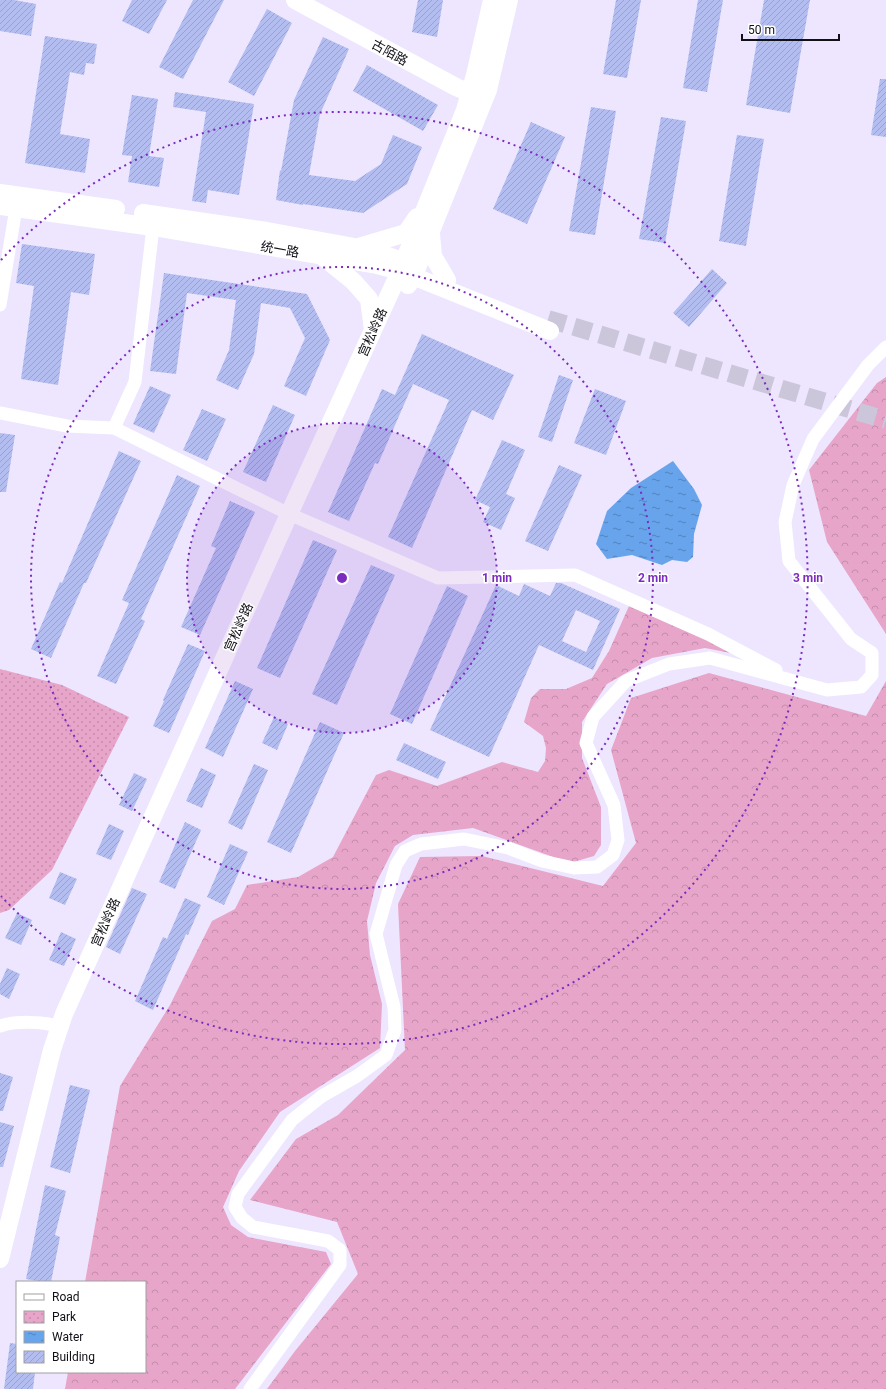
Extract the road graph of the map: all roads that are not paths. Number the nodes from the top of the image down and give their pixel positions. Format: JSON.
{"nodes":[{"id":1,"x":295,"y":0,"type":"edge"},
{"id":2,"x":492,"y":0,"type":"edge"},
{"id":3,"x":509,"y":0,"type":"edge"},
{"id":4,"x":488,"y":90,"type":"junction"},
{"id":5,"x":470,"y":93,"type":"junction"},
{"id":6,"x":0,"y":193,"type":"edge"},
{"id":7,"x":426,"y":205,"type":"junction"},
{"id":8,"x":8,"y":207,"type":"edge"},
{"id":9,"x":154,"y":227,"type":"junction"},
{"id":10,"x":431,"y":231,"type":"junction"},
{"id":11,"x":358,"y":248,"type":"junction"},
{"id":12,"x":320,"y":255,"type":"junction"},
{"id":13,"x":409,"y":269,"type":"junction"},
{"id":14,"x":447,"y":280,"type":"junction"},
{"id":15,"x":0,"y":305,"type":"edge"},
{"id":16,"x":373,"y":330,"type":"junction"},
{"id":17,"x":886,"y":347,"type":"edge"},
{"id":18,"x":0,"y":413,"type":"edge"},
{"id":19,"x":114,"y":428,"type":"junction"},
{"id":20,"x":289,"y":514,"type":"junction"},
{"id":21,"x":827,"y":690,"type":"junction"},
{"id":22,"x":0,"y":1026,"type":"edge"},
{"id":23,"x":59,"y":1027,"type":"junction"},
{"id":24,"x":0,"y":1259,"type":"edge"},
{"id":25,"x":250,"y":1389,"type":"edge"}],
"edges":[{"from":1,"to":5,"type":"main road","name":"古陌路"},
{"from":2,"to":5,"type":"main road","name":"宫松岭路"},
{"from":3,"to":4,"type":"main road"},
{"from":4,"to":5,"type":"main road"},
{"from":4,"to":10,"type":"main road"},
{"from":5,"to":7,"type":"main road","name":"宫松岭路"},
{"from":6,"to":11,"type":"main road","name":"统一路"},
{"from":7,"to":11,"type":"main road"},
{"from":7,"to":13,"type":"main road","name":"宫松岭路"},
{"from":8,"to":9,"type":"main road","name":"统一路"},
{"from":8,"to":15,"type":"street"},
{"from":9,"to":12,"type":"main road","name":"统一路"},
{"from":9,"to":19,"type":"street"},
{"from":10,"to":13,"type":"main road"},
{"from":10,"to":14,"type":"main road"},
{"from":11,"to":13,"type":"main road","name":"统一路"},
{"from":12,"to":13,"type":"main road","name":"统一路"},
{"from":12,"to":16,"type":"main road"},
{"from":13,"to":14,"type":"main road","name":"统一路"},
{"from":13,"to":14,"type":"main road","name":"统一路"},
{"from":13,"to":16,"type":"main road","name":"宫松岭路"},
{"from":16,"to":20,"type":"main road","name":"宫松岭路"},
{"from":17,"to":21,"type":"street"},
{"from":18,"to":19,"type":"street"},
{"from":19,"to":20,"type":"street"},
{"from":20,"to":21,"type":"street"},
{"from":20,"to":23,"type":"main road","name":"宫松岭路"},
{"from":21,"to":25,"type":"street"},
{"from":22,"to":23,"type":"street"},
{"from":23,"to":24,"type":"main road","name":"宫松岭路"}]}
